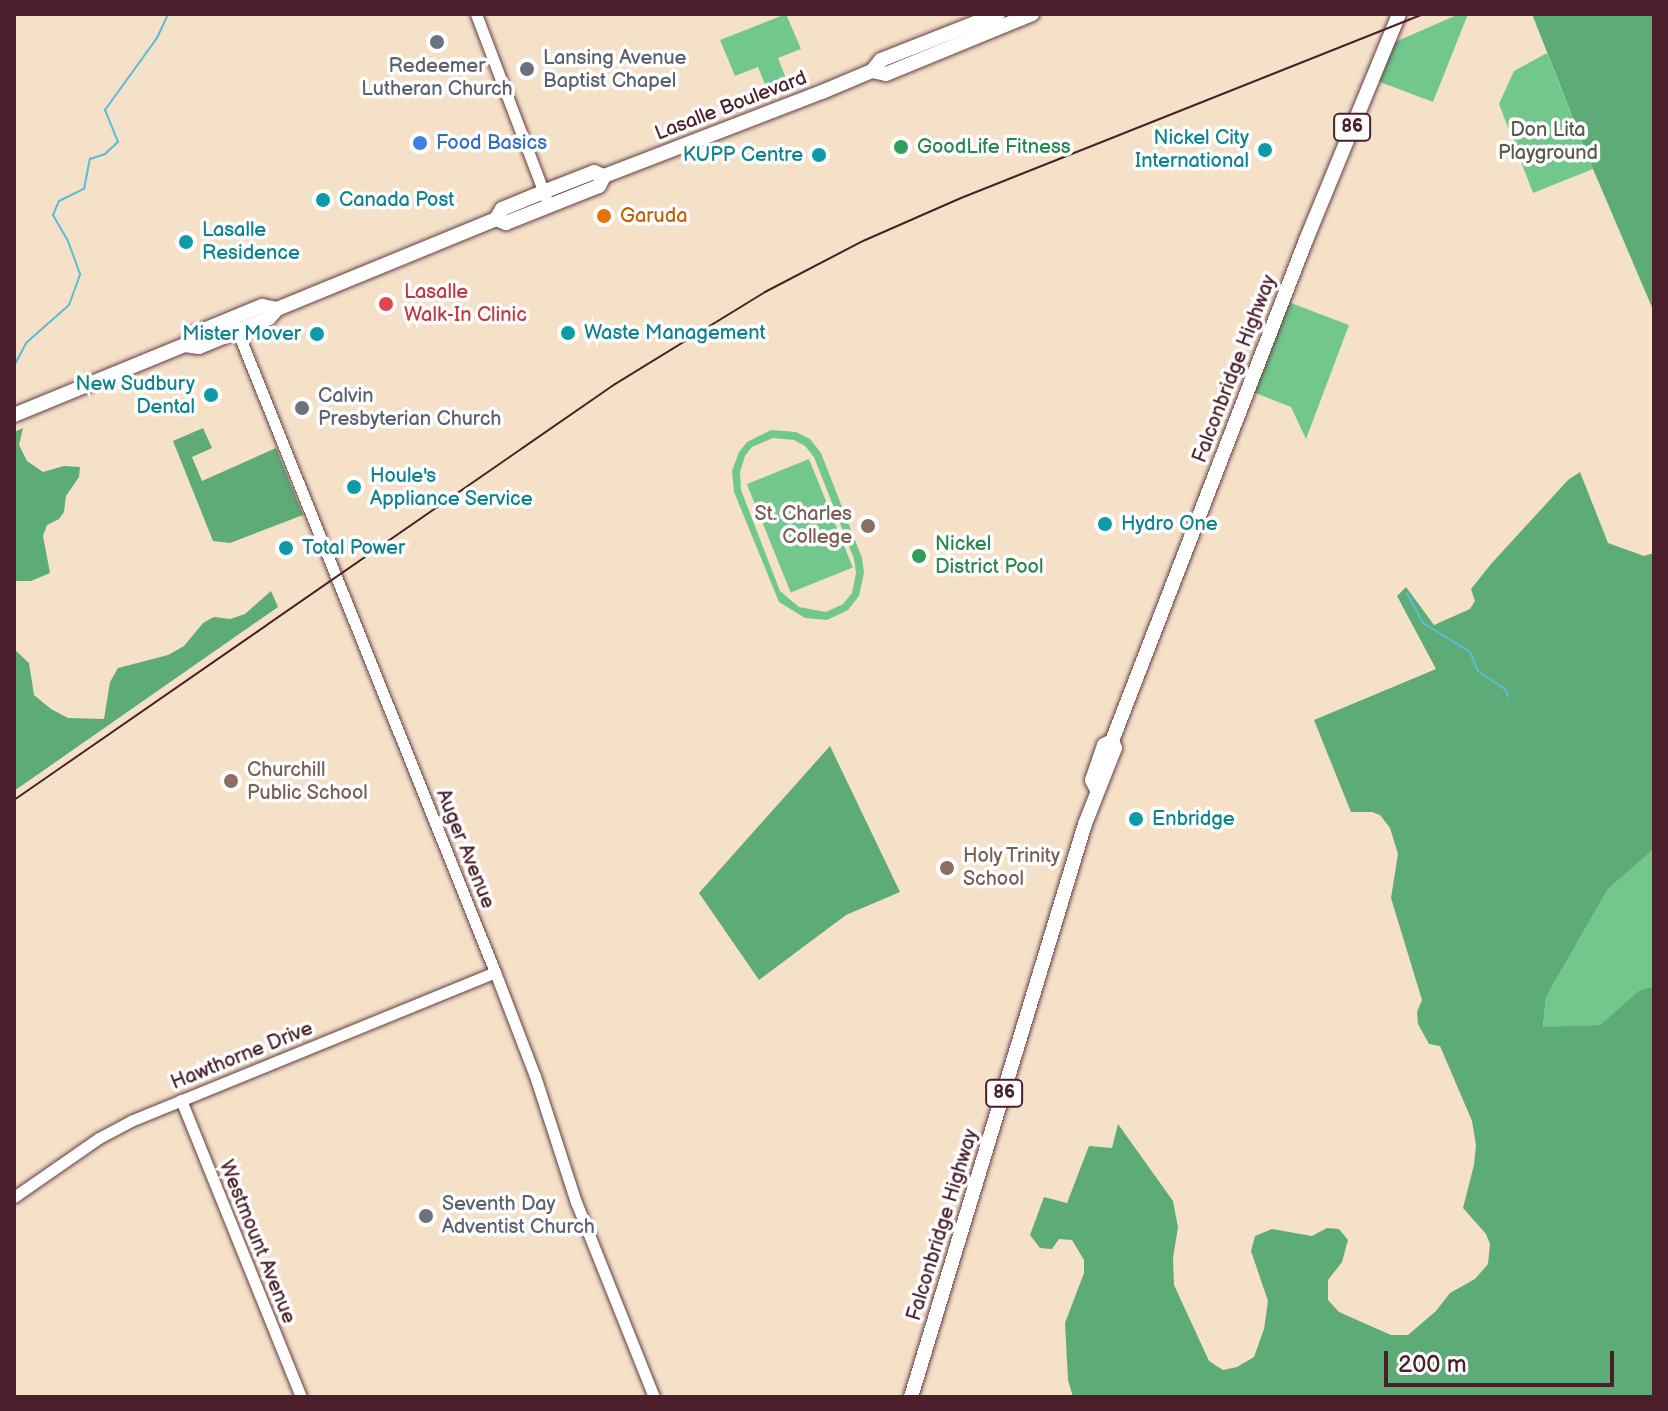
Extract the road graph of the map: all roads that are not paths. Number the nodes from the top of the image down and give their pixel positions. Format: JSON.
{"nodes":[{"id":1,"x":476,"y":14,"type":"edge"},
{"id":2,"x":998,"y":14,"type":"edge"},
{"id":3,"x":1032,"y":14,"type":"edge"},
{"id":4,"x":1399,"y":14,"type":"edge"},
{"id":5,"x":872,"y":71,"type":"junction"},
{"id":6,"x":546,"y":199,"type":"junction"},
{"id":7,"x":235,"y":325,"type":"junction"},
{"id":8,"x":14,"y":415,"type":"edge"},
{"id":9,"x":495,"y":972,"type":"junction"},
{"id":10,"x":181,"y":1100,"type":"junction"},
{"id":11,"x":14,"y":1197,"type":"edge"},
{"id":12,"x":301,"y":1397,"type":"edge"},
{"id":13,"x":654,"y":1397,"type":"edge"},
{"id":14,"x":911,"y":1397,"type":"edge"}],
"edges":[{"from":1,"to":6,"type":"street"},
{"from":2,"to":5,"type":"main road","name":"Lasalle Boulevard"},
{"from":3,"to":5,"type":"main road","name":"Lasalle Boulevard"},
{"from":4,"to":14,"type":"main road","name":"Falconbridge Highway","number":"86"},
{"from":5,"to":6,"type":"main road","name":"Lasalle Boulevard"},
{"from":6,"to":7,"type":"main road","name":"Lasalle Boulevard"},
{"from":7,"to":8,"type":"main road","name":"Lasalle Boulevard"},
{"from":7,"to":9,"type":"street","name":"Auger Avenue"},
{"from":9,"to":10,"type":"street","name":"Hawthorne Drive"},
{"from":9,"to":13,"type":"street","name":"Auger Avenue"},
{"from":10,"to":11,"type":"street","name":"Hawthorne Drive"},
{"from":10,"to":12,"type":"street","name":"Westmount Avenue"}]}
